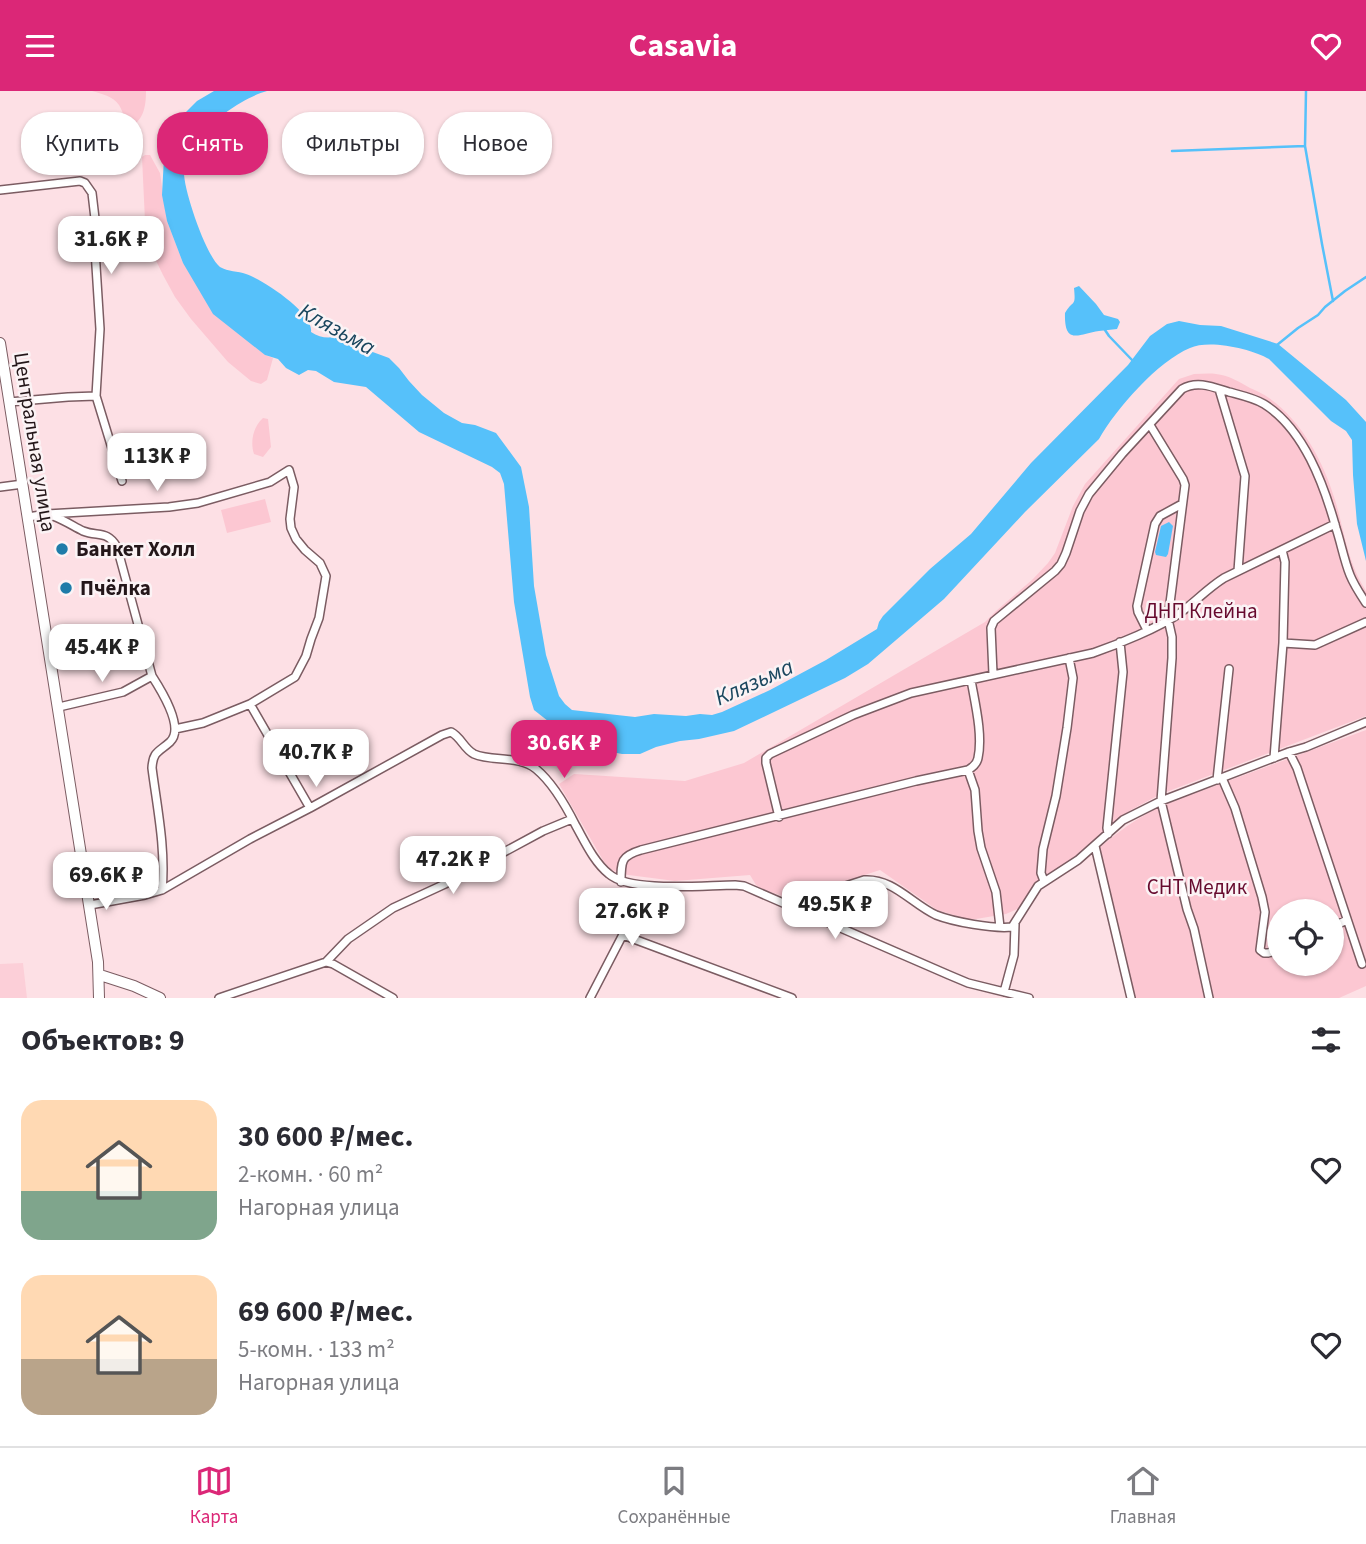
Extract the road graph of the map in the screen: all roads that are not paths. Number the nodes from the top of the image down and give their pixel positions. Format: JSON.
{"nodes":[{"id":1,"x":0,"y":190,"type":"edge"},
{"id":2,"x":0,"y":343,"type":"edge"},
{"id":3,"x":1219,"y":389,"type":"junction"},
{"id":4,"x":96,"y":396,"type":"junction"},
{"id":5,"x":9,"y":402,"type":"junction"},
{"id":6,"x":1150,"y":425,"type":"junction"},
{"id":7,"x":122,"y":481,"type":"dead end"},
{"id":8,"x":23,"y":484,"type":"junction"},
{"id":9,"x":0,"y":487,"type":"edge"},
{"id":10,"x":1182,"y":504,"type":"junction"},
{"id":11,"x":47,"y":514,"type":"junction"},
{"id":12,"x":28,"y":517,"type":"junction"},
{"id":13,"x":1335,"y":524,"type":"junction"},
{"id":14,"x":1282,"y":550,"type":"junction"},
{"id":15,"x":1238,"y":571,"type":"junction"},
{"id":16,"x":1366,"y":603,"type":"edge"},
{"id":17,"x":1168,"y":619,"type":"junction"},
{"id":18,"x":1366,"y":622,"type":"edge"},
{"id":19,"x":1147,"y":630,"type":"junction"},
{"id":20,"x":1120,"y":642,"type":"junction"},
{"id":21,"x":1283,"y":643,"type":"junction"},
{"id":22,"x":1069,"y":657,"type":"junction"},
{"id":23,"x":1229,"y":669,"type":"dead end"},
{"id":24,"x":993,"y":674,"type":"junction"},
{"id":25,"x":152,"y":676,"type":"junction"},
{"id":26,"x":971,"y":680,"type":"junction"},
{"id":27,"x":250,"y":704,"type":"junction"},
{"id":28,"x":59,"y":707,"type":"junction"},
{"id":29,"x":1366,"y":722,"type":"edge"},
{"id":30,"x":175,"y":730,"type":"junction"},
{"id":31,"x":1289,"y":752,"type":"junction"},
{"id":32,"x":1274,"y":758,"type":"junction"},
{"id":33,"x":968,"y":770,"type":"junction"},
{"id":34,"x":1220,"y":779,"type":"junction"},
{"id":35,"x":1161,"y":801,"type":"junction"},
{"id":36,"x":310,"y":809,"type":"junction"},
{"id":37,"x":571,"y":816,"type":"junction"},
{"id":38,"x":779,"y":817,"type":"junction"},
{"id":39,"x":1108,"y":834,"type":"junction"},
{"id":40,"x":1095,"y":846,"type":"junction"},
{"id":41,"x":621,"y":881,"type":"junction"},
{"id":42,"x":1044,"y":881,"type":"junction"},
{"id":43,"x":640,"y":886,"type":"junction"},
{"id":44,"x":162,"y":890,"type":"junction"},
{"id":45,"x":90,"y":905,"type":"junction"},
{"id":46,"x":786,"y":905,"type":"junction"},
{"id":47,"x":1347,"y":920,"type":"junction"},
{"id":48,"x":1344,"y":921,"type":"edge"},
{"id":49,"x":1015,"y":925,"type":"junction"},
{"id":50,"x":1000,"y":927,"type":"junction"},
{"id":51,"x":623,"y":935,"type":"junction"},
{"id":52,"x":1267,"y":954,"type":"edge"},
{"id":53,"x":326,"y":962,"type":"junction"},
{"id":54,"x":1363,"y":964,"type":"dead end"},
{"id":55,"x":100,"y":975,"type":"junction"},
{"id":56,"x":1004,"y":992,"type":"junction"},
{"id":57,"x":99,"y":998,"type":"edge"},
{"id":58,"x":160,"y":998,"type":"edge"},
{"id":59,"x":219,"y":998,"type":"edge"},
{"id":60,"x":393,"y":998,"type":"edge"},
{"id":61,"x":590,"y":998,"type":"edge"},
{"id":62,"x":792,"y":998,"type":"edge"},
{"id":63,"x":1029,"y":998,"type":"edge"},
{"id":64,"x":1131,"y":998,"type":"edge"},
{"id":65,"x":1209,"y":998,"type":"edge"}],
"edges":[{"from":1,"to":4,"type":"street"},
{"from":2,"to":5,"type":"main road","name":"Центральная улица"},
{"from":3,"to":6,"type":"street"},
{"from":3,"to":13,"type":"street"},
{"from":3,"to":15,"type":"street"},
{"from":4,"to":5,"type":"street"},
{"from":4,"to":7,"type":"street"},
{"from":5,"to":8,"type":"main road","name":"Центральная улица"},
{"from":6,"to":10,"type":"street"},
{"from":6,"to":24,"type":"street"},
{"from":8,"to":9,"type":"street"},
{"from":8,"to":12,"type":"main road","name":"Центральная улица"},
{"from":10,"to":17,"type":"street"},
{"from":10,"to":19,"type":"street"},
{"from":11,"to":12,"type":"street"},
{"from":11,"to":25,"type":"street"},
{"from":11,"to":27,"type":"street"},
{"from":12,"to":28,"type":"main road","name":"Центральная улица"},
{"from":13,"to":14,"type":"street"},
{"from":13,"to":16,"type":"street"},
{"from":14,"to":15,"type":"street"},
{"from":14,"to":21,"type":"street"},
{"from":15,"to":17,"type":"street"},
{"from":17,"to":19,"type":"street"},
{"from":17,"to":35,"type":"street"},
{"from":18,"to":21,"type":"street"},
{"from":19,"to":20,"type":"street"},
{"from":20,"to":22,"type":"street"},
{"from":20,"to":39,"type":"street"},
{"from":21,"to":32,"type":"street"},
{"from":22,"to":24,"type":"street"},
{"from":22,"to":42,"type":"street"},
{"from":23,"to":34,"type":"street"},
{"from":24,"to":26,"type":"street"},
{"from":25,"to":28,"type":"street"},
{"from":25,"to":30,"type":"street"},
{"from":26,"to":33,"type":"street"},
{"from":26,"to":38,"type":"street"},
{"from":27,"to":30,"type":"street"},
{"from":27,"to":36,"type":"street"},
{"from":28,"to":45,"type":"main road","name":"Центральная улица"},
{"from":29,"to":31,"type":"street"},
{"from":30,"to":44,"type":"street"},
{"from":31,"to":32,"type":"street"},
{"from":31,"to":47,"type":"street"},
{"from":32,"to":34,"type":"street"},
{"from":33,"to":38,"type":"street"},
{"from":33,"to":50,"type":"street"},
{"from":34,"to":35,"type":"street"},
{"from":34,"to":52,"type":"street"},
{"from":35,"to":39,"type":"street"},
{"from":35,"to":65,"type":"street"},
{"from":36,"to":37,"type":"street"},
{"from":36,"to":44,"type":"street"},
{"from":37,"to":41,"type":"street"},
{"from":37,"to":53,"type":"street"},
{"from":38,"to":41,"type":"street"},
{"from":39,"to":40,"type":"street"},
{"from":40,"to":42,"type":"street"},
{"from":40,"to":64,"type":"street"},
{"from":41,"to":43,"type":"street"},
{"from":42,"to":49,"type":"street"},
{"from":43,"to":46,"type":"street"},
{"from":43,"to":51,"type":"street"},
{"from":44,"to":45,"type":"street"},
{"from":45,"to":55,"type":"main road","name":"Центральная улица"},
{"from":46,"to":50,"type":"street"},
{"from":46,"to":56,"type":"street"},
{"from":47,"to":48,"type":"street"},
{"from":47,"to":54,"type":"street"},
{"from":49,"to":50,"type":"street"},
{"from":49,"to":56,"type":"street"},
{"from":51,"to":61,"type":"street"},
{"from":51,"to":62,"type":"street"},
{"from":53,"to":59,"type":"street"},
{"from":53,"to":60,"type":"street"},
{"from":55,"to":57,"type":"main road","name":"Центральная улица"},
{"from":55,"to":58,"type":"main road"},
{"from":56,"to":63,"type":"street"}]}
